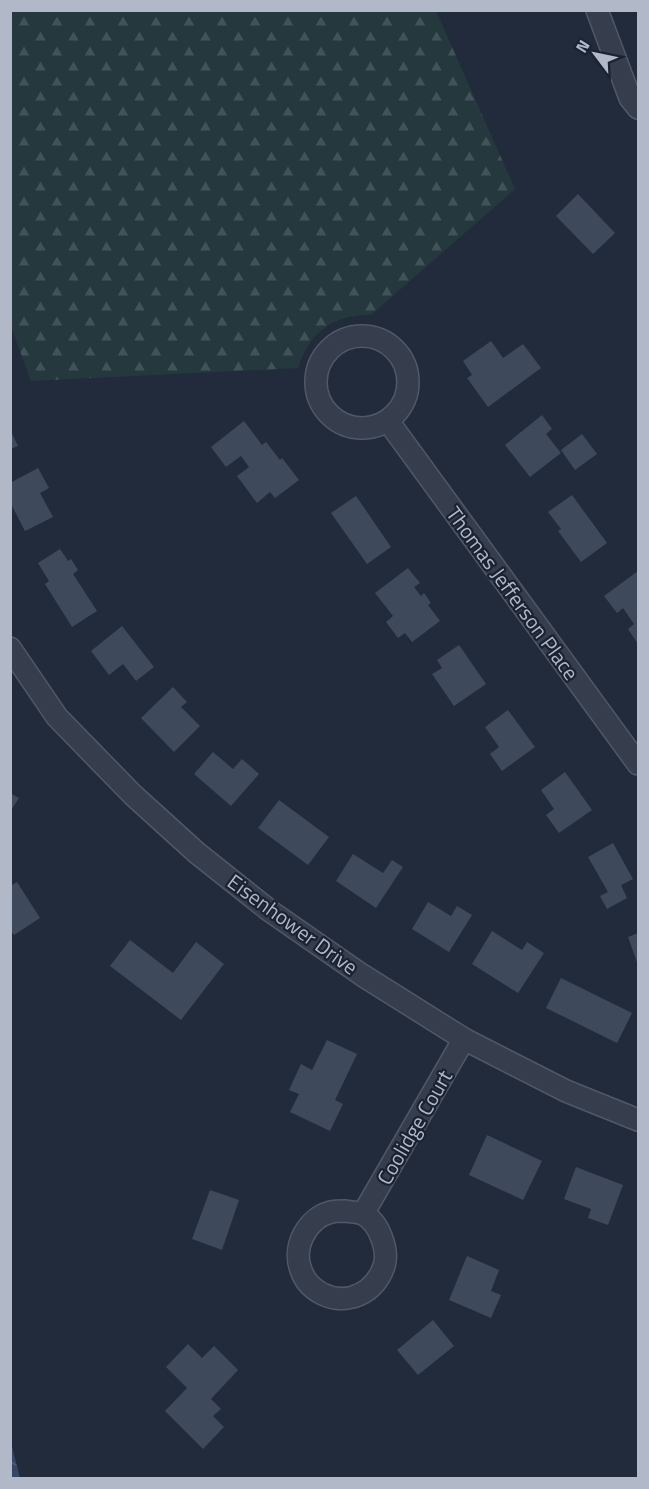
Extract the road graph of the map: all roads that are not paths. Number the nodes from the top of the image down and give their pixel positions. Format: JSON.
{"nodes":[{"id":1,"x":597,"y":10,"type":"edge"},
{"id":2,"x":639,"y":108,"type":"edge"},
{"id":3,"x":388,"y":421,"type":"junction"},
{"id":4,"x":10,"y":648,"type":"edge"},
{"id":5,"x":639,"y":764,"type":"edge"},
{"id":6,"x":464,"y":1039,"type":"junction"},
{"id":7,"x":639,"y":1120,"type":"edge"},
{"id":8,"x":363,"y":1214,"type":"junction"}],
"edges":[{"from":1,"to":2,"type":"street"},
{"from":3,"to":3,"type":"street"},
{"from":3,"to":5,"type":"street","name":"Thomas Jefferson Place"},
{"from":4,"to":6,"type":"street","name":"Eisenhower Drive"},
{"from":6,"to":7,"type":"street","name":"Eisenhower Drive"},
{"from":6,"to":8,"type":"street","name":"Coolidge Court"},
{"from":8,"to":8,"type":"street"}]}
